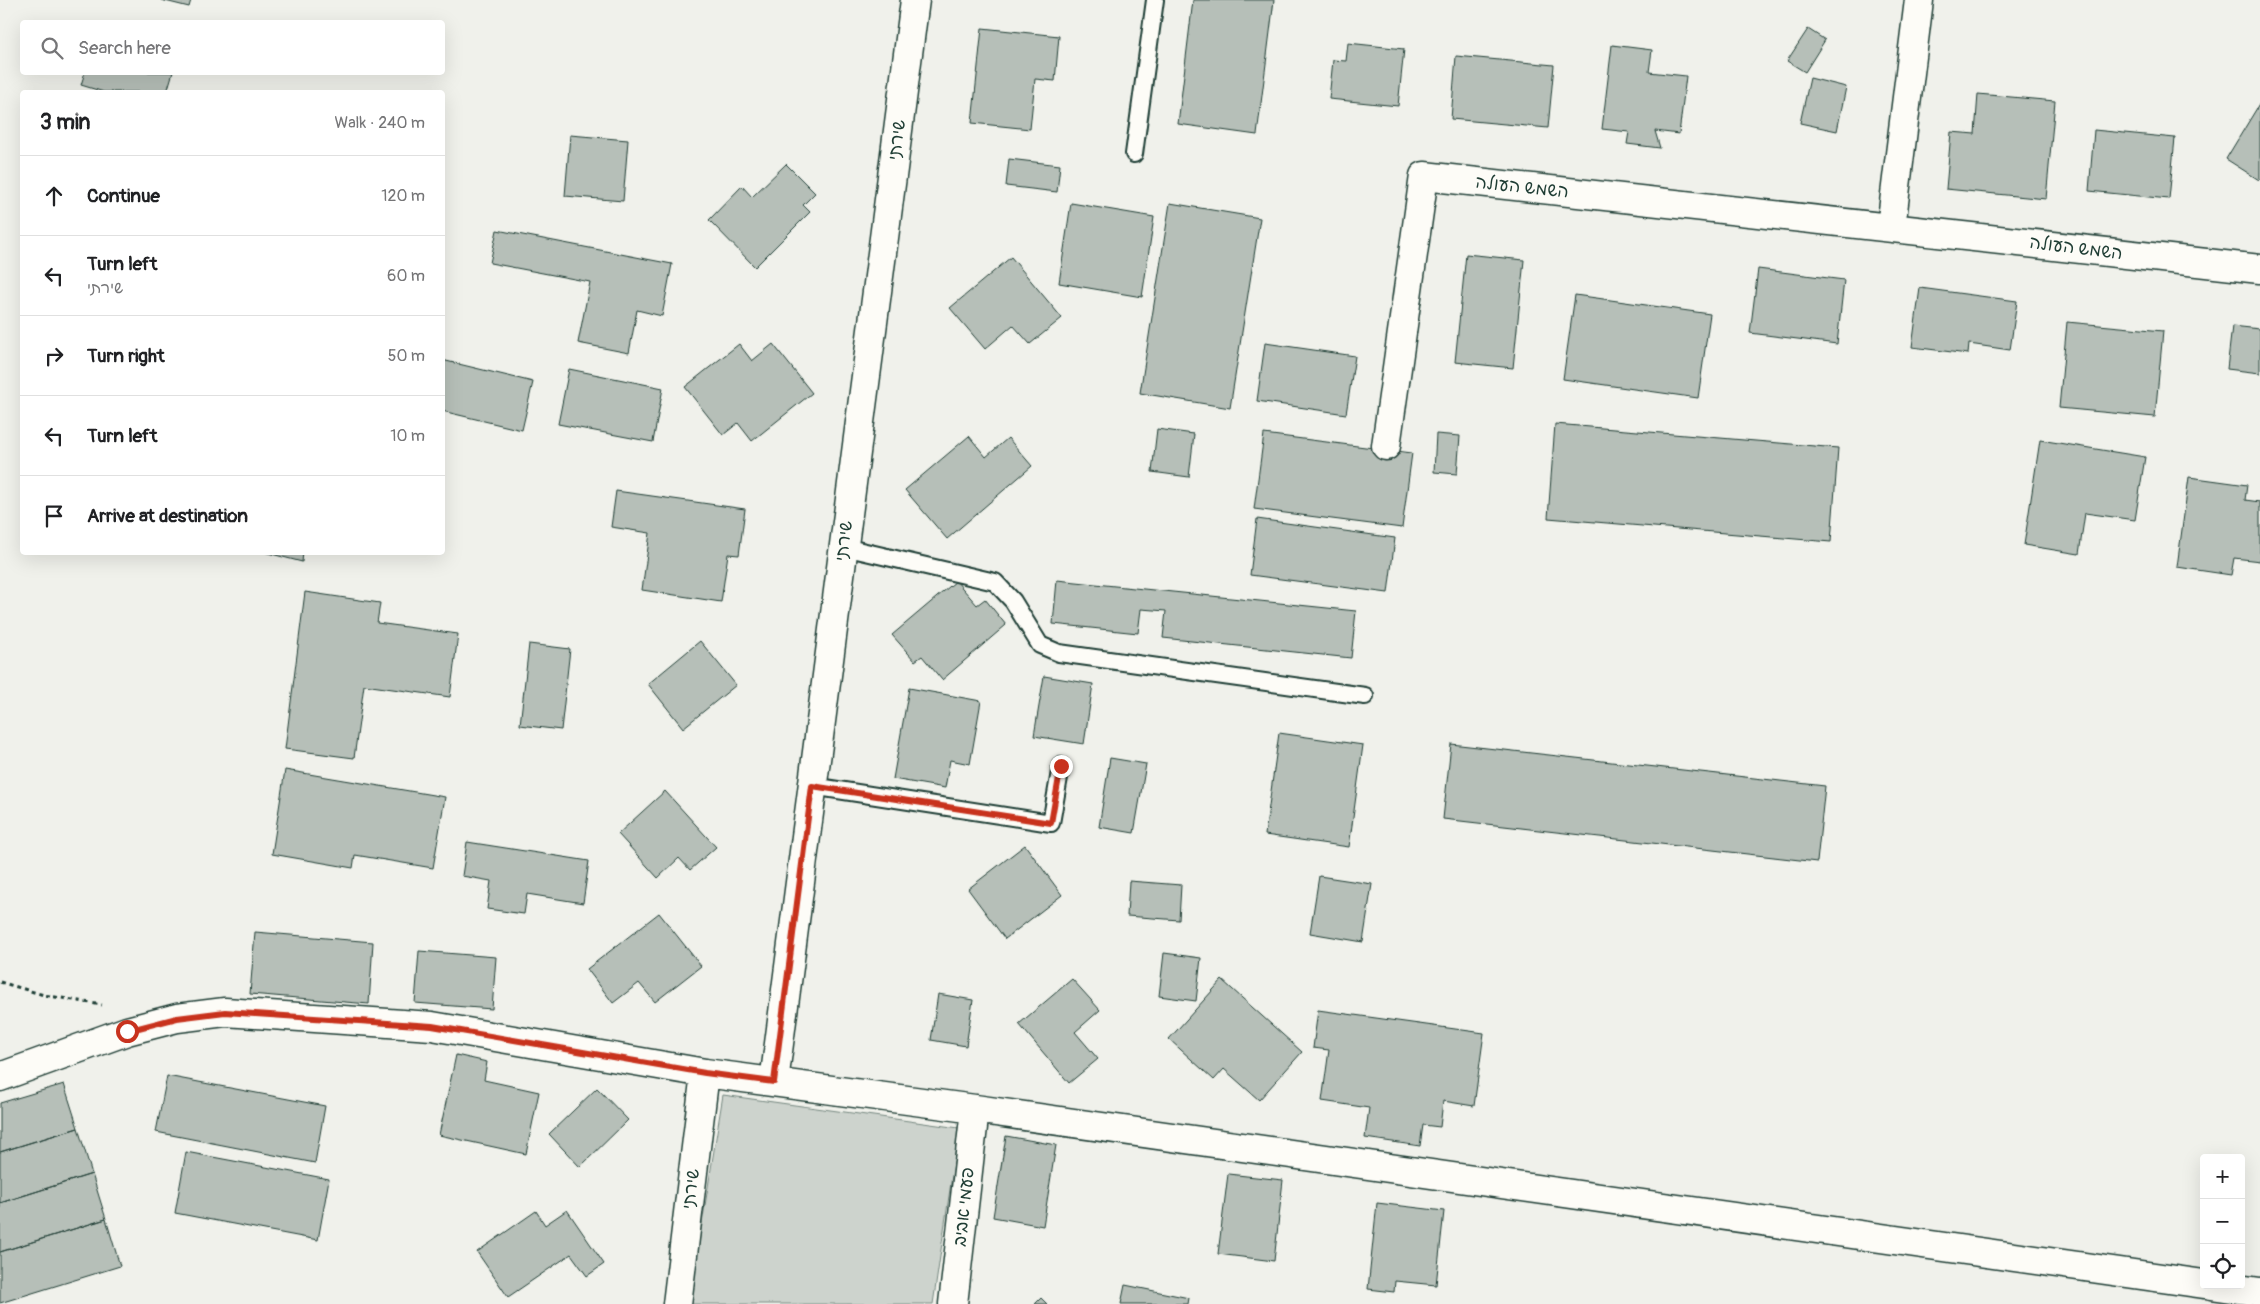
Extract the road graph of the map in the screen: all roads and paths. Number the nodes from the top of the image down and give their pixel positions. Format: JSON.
{"nodes":[{"id":1,"x":915,"y":0,"type":"edge"},
{"id":2,"x":1155,"y":0,"type":"edge"},
{"id":3,"x":1919,"y":0,"type":"edge"},
{"id":4,"x":1134,"y":154,"type":"dead end"},
{"id":5,"x":1892,"y":227,"type":"junction"},
{"id":6,"x":2260,"y":269,"type":"edge"},
{"id":7,"x":1386,"y":446,"type":"dead end"},
{"id":8,"x":844,"y":547,"type":"junction"},
{"id":9,"x":1365,"y":696,"type":"dead end"},
{"id":10,"x":1061,"y":766,"type":"dead end"},
{"id":11,"x":812,"y":786,"type":"junction"},
{"id":12,"x":0,"y":982,"type":"edge"},
{"id":13,"x":110,"y":1006,"type":"dead end"},
{"id":14,"x":705,"y":1073,"type":"junction"},
{"id":15,"x":0,"y":1077,"type":"edge"},
{"id":16,"x":774,"y":1082,"type":"junction"},
{"id":17,"x":974,"y":1109,"type":"junction"},
{"id":18,"x":2200,"y":1283,"type":"edge"},
{"id":19,"x":2239,"y":1289,"type":"edge"},
{"id":20,"x":2260,"y":1292,"type":"edge"},
{"id":21,"x":677,"y":1304,"type":"edge"},
{"id":22,"x":953,"y":1304,"type":"edge"}],
"edges":[{"from":1,"to":8,"type":"street","name":"שירתי"},
{"from":2,"to":4,"type":"lane"},
{"from":3,"to":5,"type":"street"},
{"from":5,"to":6,"type":"street","name":"השמש העולה"},
{"from":5,"to":7,"type":"street","name":"השמש העולה"},
{"from":8,"to":9,"type":"lane"},
{"from":8,"to":11,"type":"street","name":"שירתי"},
{"from":10,"to":11,"type":"lane"},
{"from":11,"to":16,"type":"street","name":"שירתי"},
{"from":12,"to":13,"type":"path"},
{"from":14,"to":15,"type":"street"},
{"from":14,"to":16,"type":"street"},
{"from":14,"to":21,"type":"street","name":"שירתי"},
{"from":16,"to":17,"type":"street"},
{"from":17,"to":18,"type":"street"},
{"from":17,"to":22,"type":"street","name":"פעמי אביב"},
{"from":19,"to":20,"type":"street"}]}
